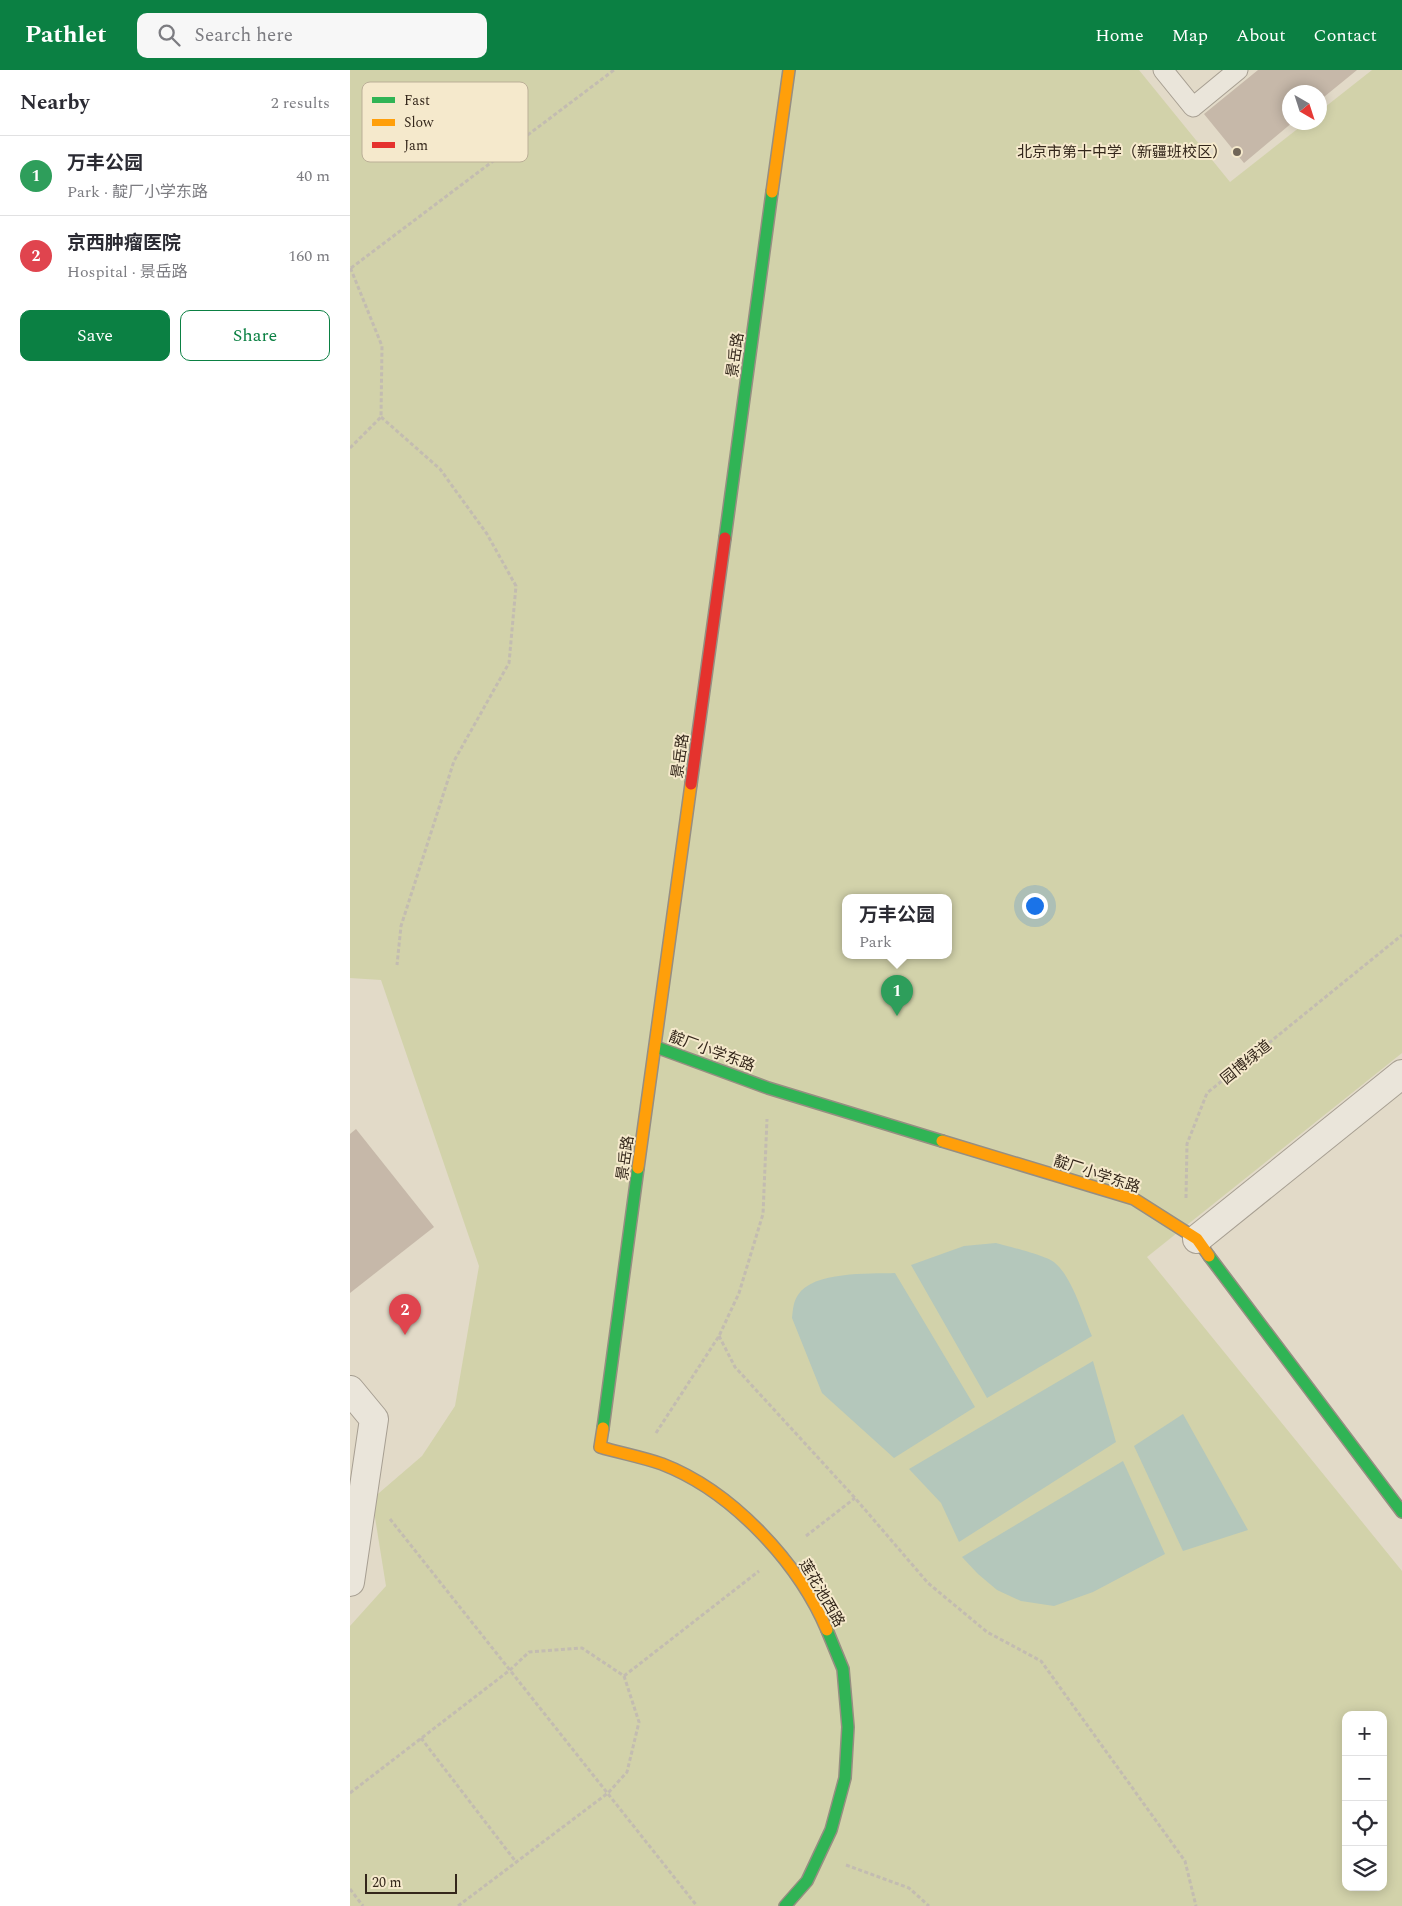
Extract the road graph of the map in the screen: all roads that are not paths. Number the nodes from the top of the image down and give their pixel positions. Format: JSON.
{"nodes":[{"id":1,"x":789,"y":70,"type":"edge"},
{"id":2,"x":1163,"y":70,"type":"edge"},
{"id":3,"x":1238,"y":70,"type":"edge"},
{"id":4,"x":656,"y":1047,"type":"junction"},
{"id":5,"x":1402,"y":1074,"type":"edge"},
{"id":6,"x":1197,"y":1239,"type":"junction"},
{"id":7,"x":350,"y":1390,"type":"edge"},
{"id":8,"x":600,"y":1447,"type":"joint"},
{"id":9,"x":1402,"y":1512,"type":"edge"},
{"id":10,"x":350,"y":1582,"type":"edge"},
{"id":11,"x":785,"y":1906,"type":"edge"}],
"edges":[{"from":1,"to":4,"type":"street","name":"景岳路"},
{"from":2,"to":3,"type":"lane"},
{"from":4,"to":6,"type":"street","name":"靛厂小学东路"},
{"from":4,"to":8,"type":"street","name":"景岳路"},
{"from":5,"to":6,"type":"street"},
{"from":6,"to":9,"type":"street","name":"靛厂小学东路"},
{"from":7,"to":10,"type":"street"},
{"from":8,"to":11,"type":"street","name":"莲花池西路"}]}
